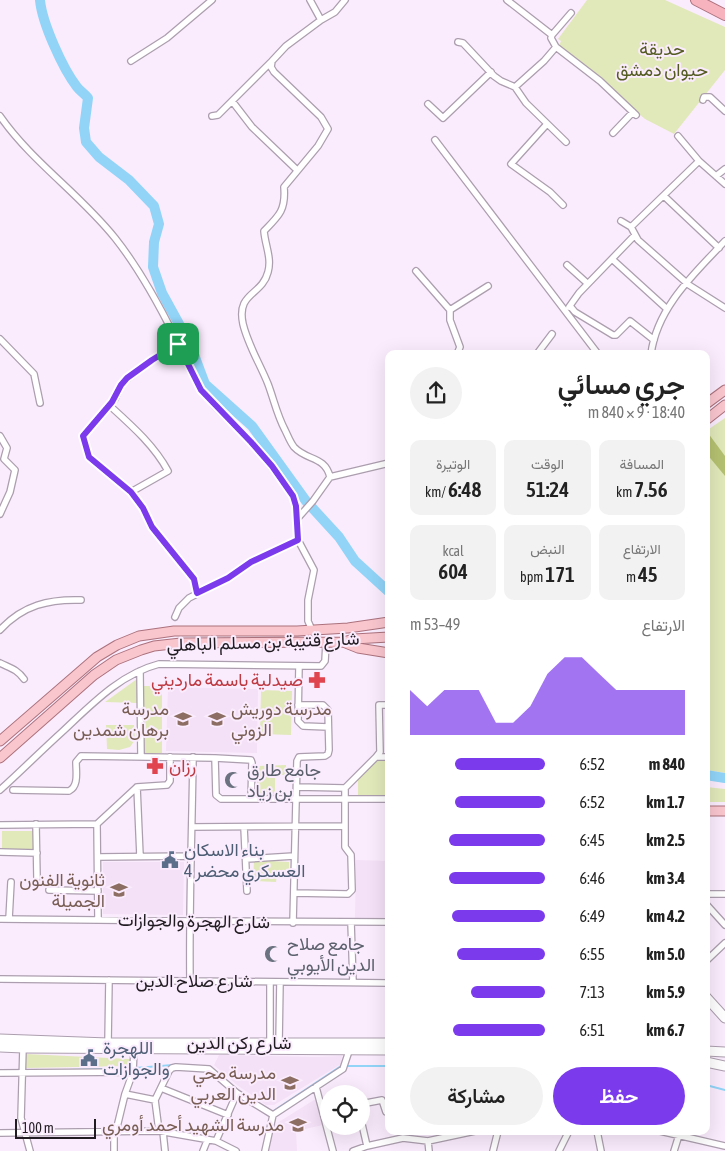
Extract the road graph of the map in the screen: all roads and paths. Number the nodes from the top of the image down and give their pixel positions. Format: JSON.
{"nodes":[{"id":1,"x":212,"y":0,"type":"edge"},
{"id":2,"x":310,"y":0,"type":"edge"},
{"id":3,"x":345,"y":0,"type":"edge"},
{"id":4,"x":507,"y":0,"type":"edge"},
{"id":5,"x":696,"y":0,"type":"edge"},
{"id":6,"x":571,"y":13,"type":"dead end"},
{"id":7,"x":725,"y":15,"type":"edge"},
{"id":8,"x":320,"y":20,"type":"junction"},
{"id":9,"x":552,"y":35,"type":"junction"},
{"id":10,"x":458,"y":42,"type":"dead end"},
{"id":11,"x":556,"y":46,"type":"junction"},
{"id":12,"x":272,"y":60,"type":"junction"},
{"id":13,"x":131,"y":61,"type":"dead end"},
{"id":14,"x":491,"y":72,"type":"junction"},
{"id":15,"x":515,"y":87,"type":"junction"},
{"id":16,"x":703,"y":100,"type":"dead end"},
{"id":17,"x":232,"y":101,"type":"junction"},
{"id":18,"x":428,"y":104,"type":"dead end"},
{"id":19,"x":725,"y":111,"type":"edge"},
{"id":20,"x":0,"y":116,"type":"edge"},
{"id":21,"x":212,"y":116,"type":"dead end"},
{"id":22,"x":547,"y":124,"type":"junction"},
{"id":23,"x":613,"y":133,"type":"dead end"},
{"id":24,"x":678,"y":136,"type":"dead end"},
{"id":25,"x":435,"y":140,"type":"dead end"},
{"id":26,"x":566,"y":142,"type":"dead end"},
{"id":27,"x":699,"y":161,"type":"junction"},
{"id":28,"x":725,"y":169,"type":"edge"},
{"id":29,"x":297,"y":170,"type":"junction"},
{"id":30,"x":716,"y":176,"type":"junction"},
{"id":31,"x":725,"y":184,"type":"edge"},
{"id":32,"x":664,"y":196,"type":"junction"},
{"id":33,"x":563,"y":205,"type":"dead end"},
{"id":34,"x":621,"y":221,"type":"dead end"},
{"id":35,"x":631,"y":227,"type":"junction"},
{"id":36,"x":635,"y":235,"type":"junction"},
{"id":37,"x":725,"y":241,"type":"edge"},
{"id":38,"x":718,"y":248,"type":"junction"},
{"id":39,"x":612,"y":259,"type":"junction"},
{"id":40,"x":567,"y":264,"type":"dead end"},
{"id":41,"x":416,"y":271,"type":"dead end"},
{"id":42,"x":686,"y":282,"type":"junction"},
{"id":43,"x":587,"y":283,"type":"junction"},
{"id":44,"x":488,"y":286,"type":"dead end"},
{"id":45,"x":568,"y":308,"type":"junction"},
{"id":46,"x":725,"y":308,"type":"edge"},
{"id":47,"x":667,"y":309,"type":"junction"},
{"id":48,"x":450,"y":310,"type":"junction"},
{"id":49,"x":552,"y":334,"type":"dead end"},
{"id":50,"x":0,"y":339,"type":"edge"},
{"id":51,"x":654,"y":340,"type":"junction"},
{"id":52,"x":178,"y":344,"type":"junction"},
{"id":53,"x":459,"y":350,"type":"edge"},
{"id":54,"x":540,"y":350,"type":"edge"},
{"id":55,"x":595,"y":350,"type":"edge"},
{"id":56,"x":652,"y":350,"type":"edge"},
{"id":57,"x":725,"y":390,"type":"edge"},
{"id":58,"x":710,"y":401,"type":"edge"},
{"id":59,"x":40,"y":403,"type":"dead end"},
{"id":60,"x":110,"y":405,"type":"junction"},
{"id":61,"x":725,"y":405,"type":"edge"},
{"id":62,"x":710,"y":417,"type":"edge"},
{"id":63,"x":0,"y":436,"type":"edge"},
{"id":64,"x":385,"y":464,"type":"edge"},
{"id":65,"x":330,"y":478,"type":"junction"},
{"id":66,"x":131,"y":492,"type":"junction"},
{"id":67,"x":0,"y":514,"type":"edge"},
{"id":68,"x":297,"y":518,"type":"junction"},
{"id":69,"x":298,"y":540,"type":"junction"},
{"id":70,"x":197,"y":593,"type":"junction"},
{"id":71,"x":82,"y":600,"type":"dead end"},
{"id":72,"x":174,"y":617,"type":"dead end"},
{"id":73,"x":385,"y":622,"type":"edge"},
{"id":74,"x":0,"y":630,"type":"edge"},
{"id":75,"x":312,"y":630,"type":"junction"},
{"id":76,"x":277,"y":631,"type":"junction"},
{"id":77,"x":385,"y":638,"type":"edge"},
{"id":78,"x":385,"y":639,"type":"edge"},
{"id":79,"x":326,"y":642,"type":"junction"},
{"id":80,"x":343,"y":642,"type":"junction"},
{"id":81,"x":385,"y":652,"type":"edge"},
{"id":82,"x":0,"y":662,"type":"edge"},
{"id":83,"x":299,"y":666,"type":"junction"},
{"id":84,"x":140,"y":670,"type":"junction"},
{"id":85,"x":24,"y":680,"type":"dead end"},
{"id":86,"x":298,"y":705,"type":"junction"},
{"id":87,"x":385,"y":705,"type":"edge"},
{"id":88,"x":328,"y":727,"type":"junction"},
{"id":89,"x":0,"y":741,"type":"edge"},
{"id":90,"x":141,"y":757,"type":"junction"},
{"id":91,"x":170,"y":757,"type":"junction"},
{"id":92,"x":193,"y":757,"type":"junction"},
{"id":93,"x":376,"y":757,"type":"junction"},
{"id":94,"x":385,"y":757,"type":"edge"},
{"id":95,"x":0,"y":758,"type":"edge"},
{"id":96,"x":215,"y":758,"type":"junction"},
{"id":97,"x":137,"y":787,"type":"junction"},
{"id":98,"x":297,"y":787,"type":"junction"},
{"id":99,"x":346,"y":788,"type":"junction"},
{"id":100,"x":0,"y":790,"type":"edge"},
{"id":101,"x":13,"y":790,"type":"dead end"},
{"id":102,"x":251,"y":799,"type":"junction"},
{"id":103,"x":296,"y":799,"type":"junction"},
{"id":104,"x":345,"y":799,"type":"junction"},
{"id":105,"x":385,"y":799,"type":"edge"},
{"id":106,"x":710,"y":811,"type":"edge"},
{"id":107,"x":725,"y":811,"type":"edge"},
{"id":108,"x":710,"y":816,"type":"edge"},
{"id":109,"x":725,"y":816,"type":"edge"},
{"id":110,"x":36,"y":824,"type":"junction"},
{"id":111,"x":97,"y":824,"type":"junction"},
{"id":112,"x":0,"y":825,"type":"edge"},
{"id":113,"x":345,"y":826,"type":"junction"},
{"id":114,"x":192,"y":827,"type":"junction"},
{"id":115,"x":244,"y":827,"type":"junction"},
{"id":116,"x":296,"y":827,"type":"junction"},
{"id":117,"x":0,"y":852,"type":"edge"},
{"id":118,"x":37,"y":853,"type":"junction"},
{"id":119,"x":140,"y":856,"type":"junction"},
{"id":120,"x":192,"y":856,"type":"junction"},
{"id":121,"x":294,"y":856,"type":"junction"},
{"id":122,"x":98,"y":857,"type":"junction"},
{"id":123,"x":246,"y":858,"type":"junction"},
{"id":124,"x":37,"y":878,"type":"dead end"},
{"id":125,"x":11,"y":882,"type":"dead end"},
{"id":126,"x":49,"y":890,"type":"dead end"},
{"id":127,"x":98,"y":891,"type":"junction"},
{"id":128,"x":247,"y":891,"type":"dead end"},
{"id":129,"x":294,"y":893,"type":"junction"},
{"id":130,"x":710,"y":894,"type":"edge"},
{"id":131,"x":725,"y":894,"type":"edge"},
{"id":132,"x":710,"y":908,"type":"edge"},
{"id":133,"x":0,"y":919,"type":"edge"},
{"id":134,"x":9,"y":919,"type":"junction"},
{"id":135,"x":98,"y":919,"type":"junction"},
{"id":136,"x":189,"y":922,"type":"junction"},
{"id":137,"x":293,"y":922,"type":"junction"},
{"id":138,"x":351,"y":922,"type":"junction"},
{"id":139,"x":385,"y":922,"type":"edge"},
{"id":140,"x":725,"y":925,"type":"edge"},
{"id":141,"x":725,"y":943,"type":"edge"},
{"id":142,"x":710,"y":957,"type":"edge"},
{"id":143,"x":0,"y":979,"type":"edge"},
{"id":144,"x":109,"y":980,"type":"junction"},
{"id":145,"x":190,"y":981,"type":"junction"},
{"id":146,"x":270,"y":982,"type":"junction"},
{"id":147,"x":280,"y":982,"type":"junction"},
{"id":148,"x":353,"y":982,"type":"junction"},
{"id":149,"x":385,"y":983,"type":"edge"},
{"id":150,"x":710,"y":1001,"type":"edge"},
{"id":151,"x":725,"y":1018,"type":"edge"},
{"id":152,"x":0,"y":1039,"type":"edge"},
{"id":153,"x":108,"y":1043,"type":"junction"},
{"id":154,"x":275,"y":1043,"type":"junction"},
{"id":155,"x":385,"y":1043,"type":"edge"},
{"id":156,"x":0,"y":1047,"type":"edge"},
{"id":157,"x":23,"y":1048,"type":"junction"},
{"id":158,"x":134,"y":1049,"type":"junction"},
{"id":159,"x":349,"y":1050,"type":"junction"},
{"id":160,"x":385,"y":1050,"type":"edge"},
{"id":161,"x":710,"y":1051,"type":"edge"},
{"id":162,"x":725,"y":1052,"type":"edge"},
{"id":163,"x":710,"y":1063,"type":"edge"},
{"id":164,"x":725,"y":1066,"type":"edge"},
{"id":165,"x":133,"y":1069,"type":"junction"},
{"id":166,"x":23,"y":1071,"type":"junction"},
{"id":167,"x":0,"y":1073,"type":"edge"},
{"id":168,"x":316,"y":1087,"type":"junction"},
{"id":169,"x":161,"y":1088,"type":"junction"},
{"id":170,"x":237,"y":1093,"type":"junction"},
{"id":171,"x":125,"y":1094,"type":"junction"},
{"id":172,"x":155,"y":1100,"type":"junction"},
{"id":173,"x":370,"y":1102,"type":"edge"},
{"id":174,"x":385,"y":1109,"type":"edge"},
{"id":175,"x":228,"y":1115,"type":"junction"},
{"id":176,"x":273,"y":1115,"type":"junction"},
{"id":177,"x":115,"y":1131,"type":"junction"},
{"id":178,"x":161,"y":1132,"type":"junction"},
{"id":179,"x":0,"y":1133,"type":"edge"},
{"id":180,"x":25,"y":1133,"type":"junction"},
{"id":181,"x":364,"y":1135,"type":"edge"},
{"id":182,"x":438,"y":1135,"type":"edge"},
{"id":183,"x":458,"y":1135,"type":"edge"},
{"id":184,"x":497,"y":1135,"type":"edge"},
{"id":185,"x":566,"y":1135,"type":"edge"},
{"id":186,"x":599,"y":1135,"type":"edge"},
{"id":187,"x":679,"y":1135,"type":"joint"},
{"id":188,"x":437,"y":1140,"type":"junction"},
{"id":189,"x":207,"y":1141,"type":"junction"},
{"id":190,"x":216,"y":1141,"type":"junction"},
{"id":191,"x":428,"y":1141,"type":"junction"},
{"id":192,"x":367,"y":1146,"type":"junction"},
{"id":193,"x":725,"y":1146,"type":"edge"},
{"id":194,"x":30,"y":1151,"type":"edge"},
{"id":195,"x":114,"y":1151,"type":"edge"},
{"id":196,"x":165,"y":1151,"type":"edge"},
{"id":197,"x":203,"y":1151,"type":"edge"},
{"id":198,"x":236,"y":1151,"type":"edge"},
{"id":199,"x":265,"y":1151,"type":"edge"},
{"id":200,"x":333,"y":1151,"type":"edge"},
{"id":201,"x":353,"y":1151,"type":"edge"},
{"id":202,"x":429,"y":1151,"type":"edge"},
{"id":203,"x":493,"y":1151,"type":"edge"},
{"id":204,"x":560,"y":1151,"type":"edge"},
{"id":205,"x":601,"y":1151,"type":"edge"},
{"id":206,"x":674,"y":1151,"type":"edge"}],
"edges":[{"from":1,"to":13,"type":"street"},
{"from":2,"to":8,"type":"street"},
{"from":3,"to":8,"type":"street"},
{"from":4,"to":9,"type":"street"},
{"from":5,"to":7,"type":"highway"},
{"from":6,"to":9,"type":"street"},
{"from":8,"to":12,"type":"street"},
{"from":9,"to":11,"type":"street"},
{"from":10,"to":14,"type":"street"},
{"from":11,"to":15,"type":"street"},
{"from":11,"to":23,"type":"street"},
{"from":12,"to":17,"type":"street"},
{"from":12,"to":29,"type":"street"},
{"from":14,"to":15,"type":"street"},
{"from":14,"to":18,"type":"street"},
{"from":15,"to":22,"type":"street"},
{"from":16,"to":19,"type":"street"},
{"from":17,"to":21,"type":"street"},
{"from":17,"to":29,"type":"street"},
{"from":20,"to":52,"type":"street"},
{"from":22,"to":26,"type":"street"},
{"from":22,"to":33,"type":"street"},
{"from":24,"to":27,"type":"street"},
{"from":25,"to":45,"type":"street"},
{"from":27,"to":30,"type":"street"},
{"from":27,"to":32,"type":"street"},
{"from":28,"to":30,"type":"street"},
{"from":29,"to":65,"type":"street"},
{"from":30,"to":31,"type":"street"},
{"from":32,"to":35,"type":"street"},
{"from":32,"to":38,"type":"street"},
{"from":34,"to":35,"type":"street"},
{"from":35,"to":36,"type":"street"},
{"from":36,"to":39,"type":"street"},
{"from":36,"to":42,"type":"street"},
{"from":37,"to":38,"type":"street"},
{"from":38,"to":42,"type":"street"},
{"from":39,"to":43,"type":"street"},
{"from":39,"to":47,"type":"street"},
{"from":40,"to":43,"type":"street"},
{"from":41,"to":48,"type":"street"},
{"from":42,"to":46,"type":"street"},
{"from":42,"to":47,"type":"street"},
{"from":43,"to":45,"type":"street"},
{"from":44,"to":48,"type":"street"},
{"from":45,"to":51,"type":"street"},
{"from":45,"to":55,"type":"street"},
{"from":47,"to":51,"type":"street"},
{"from":48,"to":53,"type":"street"},
{"from":49,"to":54,"type":"street"},
{"from":50,"to":59,"type":"street"},
{"from":51,"to":56,"type":"street"},
{"from":52,"to":60,"type":"street"},
{"from":52,"to":68,"type":"street"},
{"from":57,"to":58,"type":"main road"},
{"from":60,"to":66,"type":"street"},
{"from":60,"to":66,"type":"street"},
{"from":61,"to":62,"type":"main road"},
{"from":63,"to":67,"type":"street"},
{"from":64,"to":65,"type":"street"},
{"from":65,"to":68,"type":"street"},
{"from":66,"to":70,"type":"street"},
{"from":68,"to":69,"type":"street"},
{"from":69,"to":70,"type":"street"},
{"from":69,"to":75,"type":"street"},
{"from":70,"to":72,"type":"street"},
{"from":71,"to":74,"type":"street"},
{"from":73,"to":75,"type":"main road","name":"شارع قتيبة بن مسلم الباهلي"},
{"from":75,"to":76,"type":"main road","name":"شارع قتيبة بن مسلم الباهلي"},
{"from":76,"to":77,"type":"main road"},
{"from":76,"to":89,"type":"main road","name":"شارع قتيبة بن مسلم الباهلي"},
{"from":78,"to":80,"type":"main road","name":"شارع قتيبة بن مسلم الباهلي"},
{"from":79,"to":80,"type":"main road","name":"شارع قتيبة بن مسلم الباهلي"},
{"from":79,"to":83,"type":"street"},
{"from":79,"to":95,"type":"main road","name":"شارع قتيبة بن مسلم الباهلي"},
{"from":80,"to":81,"type":"main road"},
{"from":82,"to":85,"type":"street"},
{"from":83,"to":84,"type":"street"},
{"from":83,"to":86,"type":"street"},
{"from":84,"to":90,"type":"street"},
{"from":84,"to":100,"type":"street"},
{"from":86,"to":88,"type":"street"},
{"from":86,"to":88,"type":"street"},
{"from":87,"to":93,"type":"street"},
{"from":88,"to":98,"type":"street"},
{"from":90,"to":91,"type":"street"},
{"from":90,"to":101,"type":"street"},
{"from":91,"to":92,"type":"street"},
{"from":91,"to":97,"type":"street"},
{"from":92,"to":96,"type":"street"},
{"from":92,"to":114,"type":"street"},
{"from":93,"to":94,"type":"street"},
{"from":93,"to":99,"type":"street"},
{"from":96,"to":102,"type":"street"},
{"from":96,"to":102,"type":"street"},
{"from":97,"to":111,"type":"street"},
{"from":97,"to":119,"type":"street"},
{"from":98,"to":99,"type":"street"},
{"from":98,"to":103,"type":"street"},
{"from":99,"to":104,"type":"street"},
{"from":102,"to":103,"type":"street"},
{"from":103,"to":104,"type":"street"},
{"from":103,"to":116,"type":"street"},
{"from":104,"to":105,"type":"street"},
{"from":104,"to":113,"type":"street"},
{"from":106,"to":107,"type":"main road"},
{"from":108,"to":109,"type":"main road"},
{"from":110,"to":111,"type":"street"},
{"from":110,"to":112,"type":"street"},
{"from":110,"to":118,"type":"street"},
{"from":111,"to":122,"type":"street"},
{"from":113,"to":116,"type":"street"},
{"from":113,"to":129,"type":"street"},
{"from":114,"to":115,"type":"street"},
{"from":114,"to":120,"type":"street"},
{"from":115,"to":116,"type":"street"},
{"from":115,"to":123,"type":"street"},
{"from":116,"to":121,"type":"street"},
{"from":117,"to":118,"type":"street"},
{"from":118,"to":124,"type":"street"},
{"from":119,"to":120,"type":"street"},
{"from":119,"to":122,"type":"street"},
{"from":120,"to":136,"type":"street"},
{"from":121,"to":123,"type":"street"},
{"from":121,"to":129,"type":"street"},
{"from":122,"to":127,"type":"street"},
{"from":123,"to":128,"type":"street"},
{"from":125,"to":134,"type":"street"},
{"from":126,"to":127,"type":"street"},
{"from":127,"to":135,"type":"street"},
{"from":129,"to":137,"type":"street"},
{"from":130,"to":131,"type":"street"},
{"from":132,"to":140,"type":"street"},
{"from":133,"to":134,"type":"street","name":"شارع الهجرة والجوازات"},
{"from":134,"to":135,"type":"street","name":"شارع الهجرة والجوازات"},
{"from":135,"to":136,"type":"street","name":"شارع الهجرة والجوازات"},
{"from":136,"to":137,"type":"street","name":"شارع الهجرة والجوازات"},
{"from":136,"to":145,"type":"street"},
{"from":137,"to":138,"type":"street","name":"شارع الهجرة والجوازات"},
{"from":138,"to":139,"type":"street","name":"شارع الهجرة والجوازات"},
{"from":138,"to":148,"type":"street"},
{"from":141,"to":142,"type":"street"},
{"from":143,"to":144,"type":"street","name":"شارع صلاح الدين"},
{"from":144,"to":145,"type":"street","name":"شارع صلاح الدين"},
{"from":144,"to":153,"type":"street"},
{"from":145,"to":146,"type":"street","name":"شارع صلاح الدين"},
{"from":146,"to":147,"type":"street","name":"شارع صلاح الدين"},
{"from":146,"to":154,"type":"street"},
{"from":147,"to":148,"type":"street","name":"شارع صلاح الدين"},
{"from":147,"to":154,"type":"street"},
{"from":148,"to":149,"type":"street","name":"شارع صلاح الدين"},
{"from":150,"to":151,"type":"main road"},
{"from":152,"to":153,"type":"main road","name":"شارع ركن الدين"},
{"from":153,"to":154,"type":"main road","name":"شارع ركن الدين"},
{"from":154,"to":155,"type":"main road","name":"شارع ركن الدين"},
{"from":156,"to":157,"type":"main road","name":"شارع ركن الدين"},
{"from":157,"to":158,"type":"main road","name":"شارع ركن الدين"},
{"from":157,"to":166,"type":"street"},
{"from":158,"to":159,"type":"main road","name":"شارع ركن الدين"},
{"from":158,"to":165,"type":"street"},
{"from":159,"to":160,"type":"main road","name":"شارع ركن الدين"},
{"from":159,"to":168,"type":"street"},
{"from":161,"to":162,"type":"main road"},
{"from":163,"to":164,"type":"main road"},
{"from":165,"to":166,"type":"street"},
{"from":165,"to":171,"type":"street"},
{"from":166,"to":167,"type":"street"},
{"from":166,"to":180,"type":"street"},
{"from":168,"to":176,"type":"street"},
{"from":168,"to":200,"type":"street"},
{"from":169,"to":170,"type":"street"},
{"from":169,"to":172,"type":"street"},
{"from":169,"to":175,"type":"street"},
{"from":170,"to":175,"type":"street"},
{"from":170,"to":176,"type":"street"},
{"from":171,"to":172,"type":"street"},
{"from":171,"to":177,"type":"street"},
{"from":172,"to":178,"type":"street"},
{"from":173,"to":174,"type":"street"},
{"from":175,"to":190,"type":"street"},
{"from":176,"to":199,"type":"street"},
{"from":177,"to":178,"type":"street"},
{"from":177,"to":180,"type":"street"},
{"from":177,"to":195,"type":"street"},
{"from":178,"to":189,"type":"street"},
{"from":178,"to":196,"type":"street"},
{"from":179,"to":180,"type":"street"},
{"from":180,"to":194,"type":"street"},
{"from":181,"to":192,"type":"street"},
{"from":182,"to":188,"type":"street"},
{"from":183,"to":188,"type":"street"},
{"from":184,"to":203,"type":"street"},
{"from":185,"to":204,"type":"street"},
{"from":186,"to":205,"type":"street"},
{"from":187,"to":193,"type":"street"},
{"from":187,"to":206,"type":"street"},
{"from":188,"to":191,"type":"street"},
{"from":189,"to":190,"type":"street"},
{"from":189,"to":197,"type":"street"},
{"from":190,"to":198,"type":"street"},
{"from":191,"to":192,"type":"street"},
{"from":191,"to":202,"type":"street"},
{"from":192,"to":201,"type":"street"}]}
